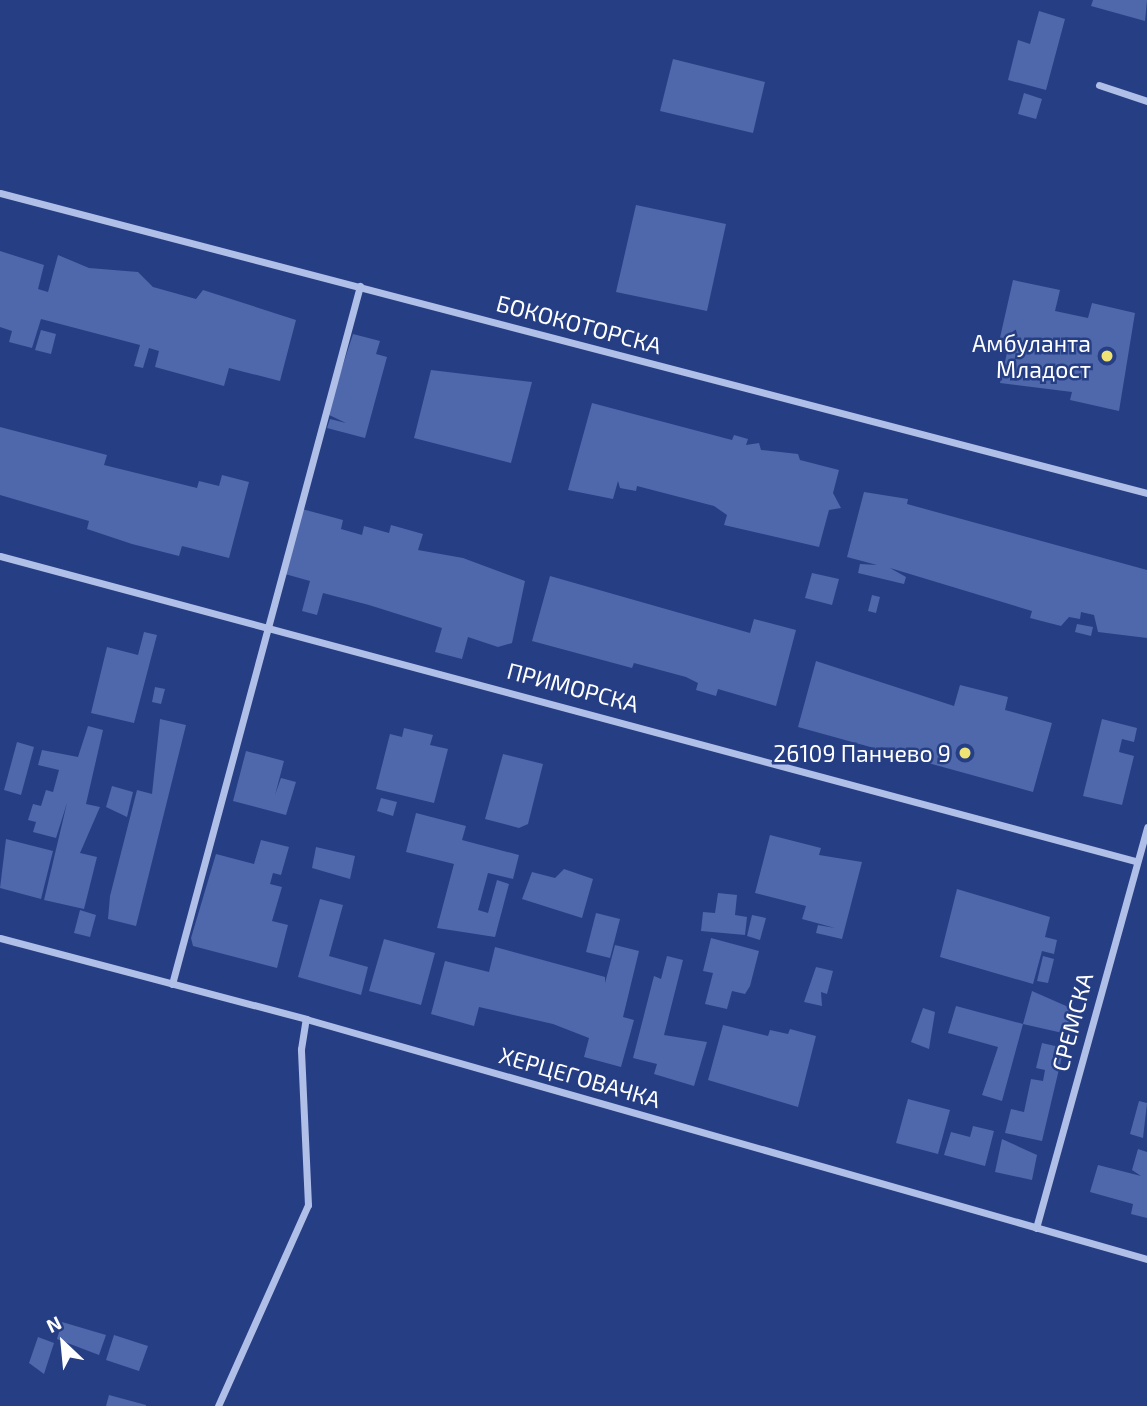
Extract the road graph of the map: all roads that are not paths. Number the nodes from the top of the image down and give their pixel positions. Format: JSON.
{"nodes":[{"id":1,"x":1099,"y":85,"type":"dead end"},
{"id":2,"x":1147,"y":101,"type":"edge"},
{"id":3,"x":0,"y":193,"type":"edge"},
{"id":4,"x":360,"y":286,"type":"junction"},
{"id":5,"x":1147,"y":493,"type":"edge"},
{"id":6,"x":0,"y":556,"type":"edge"},
{"id":7,"x":264,"y":623,"type":"junction"},
{"id":8,"x":1147,"y":827,"type":"edge"},
{"id":9,"x":1135,"y":861,"type":"junction"},
{"id":10,"x":0,"y":938,"type":"edge"},
{"id":11,"x":172,"y":984,"type":"junction"},
{"id":12,"x":306,"y":1018,"type":"junction"},
{"id":13,"x":1036,"y":1228,"type":"junction"},
{"id":14,"x":1147,"y":1259,"type":"edge"},
{"id":15,"x":218,"y":1406,"type":"edge"}],
"edges":[{"from":1,"to":2,"type":"street"},
{"from":3,"to":4,"type":"street","name":"БОКОКОТОРСКА"},
{"from":4,"to":5,"type":"street","name":"БОКОКОТОРСКА"},
{"from":4,"to":7,"type":"street"},
{"from":6,"to":7,"type":"street","name":"ПРИМОРСКА"},
{"from":7,"to":9,"type":"street","name":"ПРИМОРСКА"},
{"from":7,"to":11,"type":"street"},
{"from":8,"to":9,"type":"street","name":"СРЕМСКА"},
{"from":9,"to":13,"type":"street","name":"СРЕМСКА"},
{"from":10,"to":11,"type":"street","name":"ХЕРЦЕГОВАЧКА"},
{"from":11,"to":12,"type":"street","name":"ХЕРЦЕГОВАЧКА"},
{"from":12,"to":13,"type":"street","name":"ХЕРЦЕГОВАЧКА"},
{"from":12,"to":15,"type":"street"},
{"from":13,"to":14,"type":"street","name":"ХЕРЦЕГОВАЧКА"}]}
